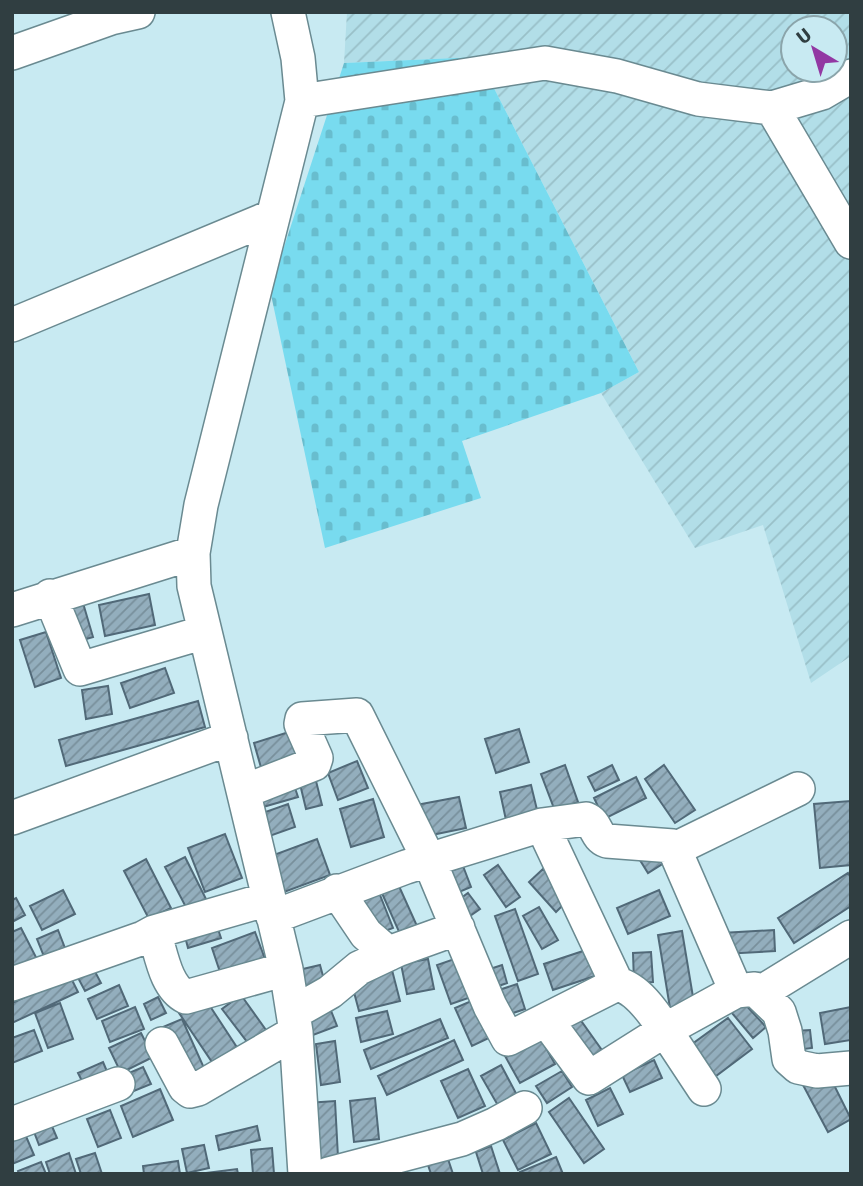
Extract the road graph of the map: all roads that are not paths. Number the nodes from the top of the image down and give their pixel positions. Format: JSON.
{"nodes":[{"id":1,"x":138,"y":12,"type":"edge"},
{"id":2,"x":288,"y":12,"type":"edge"},
{"id":3,"x":12,"y":53,"type":"edge"},
{"id":4,"x":851,"y":76,"type":"edge"},
{"id":5,"x":302,"y":101,"type":"junction"},
{"id":6,"x":772,"y":108,"type":"junction"},
{"id":7,"x":271,"y":218,"type":"junction"},
{"id":8,"x":851,"y":243,"type":"edge"},
{"id":9,"x":12,"y":325,"type":"edge"},
{"id":10,"x":193,"y":553,"type":"junction"},
{"id":11,"x":50,"y":596,"type":"junction"},
{"id":12,"x":12,"y":610,"type":"edge"},
{"id":13,"x":205,"y":632,"type":"junction"},
{"id":14,"x":232,"y":738,"type":"junction"},
{"id":15,"x":799,"y":789,"type":"dead end"},
{"id":16,"x":245,"y":791,"type":"junction"},
{"id":17,"x":12,"y":818,"type":"edge"},
{"id":18,"x":542,"y":825,"type":"junction"},
{"id":19,"x":675,"y":849,"type":"junction"},
{"id":20,"x":429,"y":860,"type":"junction"},
{"id":21,"x":337,"y":891,"type":"junction"},
{"id":22,"x":270,"y":908,"type":"junction"},
{"id":23,"x":458,"y":928,"type":"junction"},
{"id":24,"x":154,"y":932,"type":"junction"},
{"id":25,"x":851,"y":937,"type":"edge"},
{"id":26,"x":389,"y":954,"type":"junction"},
{"id":27,"x":286,"y":969,"type":"junction"},
{"id":28,"x":13,"y":983,"type":"edge"},
{"id":29,"x":617,"y":984,"type":"junction"},
{"id":30,"x":748,"y":992,"type":"junction"},
{"id":31,"x":547,"y":1021,"type":"junction"},
{"id":32,"x":295,"y":1022,"type":"junction"},
{"id":33,"x":665,"y":1030,"type":"junction"},
{"id":34,"x":162,"y":1044,"type":"dead end"},
{"id":35,"x":851,"y":1068,"type":"edge"},
{"id":36,"x":118,"y":1084,"type":"dead end"},
{"id":37,"x":704,"y":1089,"type":"dead end"},
{"id":38,"x":524,"y":1108,"type":"dead end"},
{"id":39,"x":12,"y":1124,"type":"edge"},
{"id":40,"x":305,"y":1174,"type":"edge"},
{"id":41,"x":329,"y":1174,"type":"edge"}],
"edges":[{"from":1,"to":3,"type":"street"},
{"from":2,"to":5,"type":"street"},
{"from":4,"to":6,"type":"street"},
{"from":5,"to":6,"type":"street"},
{"from":5,"to":7,"type":"street"},
{"from":6,"to":8,"type":"street"},
{"from":7,"to":9,"type":"street"},
{"from":7,"to":10,"type":"street"},
{"from":10,"to":11,"type":"street"},
{"from":10,"to":13,"type":"street"},
{"from":11,"to":12,"type":"street"},
{"from":11,"to":13,"type":"street"},
{"from":13,"to":14,"type":"street"},
{"from":14,"to":16,"type":"street"},
{"from":14,"to":17,"type":"street"},
{"from":15,"to":19,"type":"street"},
{"from":16,"to":20,"type":"street"},
{"from":16,"to":22,"type":"street"},
{"from":18,"to":19,"type":"street"},
{"from":18,"to":20,"type":"street"},
{"from":18,"to":29,"type":"street"},
{"from":19,"to":30,"type":"street"},
{"from":20,"to":21,"type":"street"},
{"from":20,"to":23,"type":"street"},
{"from":21,"to":22,"type":"street"},
{"from":21,"to":26,"type":"street"},
{"from":22,"to":24,"type":"street"},
{"from":22,"to":27,"type":"street"},
{"from":23,"to":26,"type":"street"},
{"from":23,"to":31,"type":"street"},
{"from":24,"to":27,"type":"street"},
{"from":24,"to":28,"type":"street"},
{"from":25,"to":30,"type":"street"},
{"from":26,"to":32,"type":"street"},
{"from":27,"to":32,"type":"street"},
{"from":29,"to":31,"type":"street"},
{"from":29,"to":33,"type":"street"},
{"from":30,"to":33,"type":"street"},
{"from":30,"to":35,"type":"street"},
{"from":31,"to":33,"type":"street"},
{"from":32,"to":34,"type":"street"},
{"from":32,"to":40,"type":"street"},
{"from":33,"to":37,"type":"street"},
{"from":36,"to":39,"type":"street"},
{"from":38,"to":41,"type":"street"}]}
